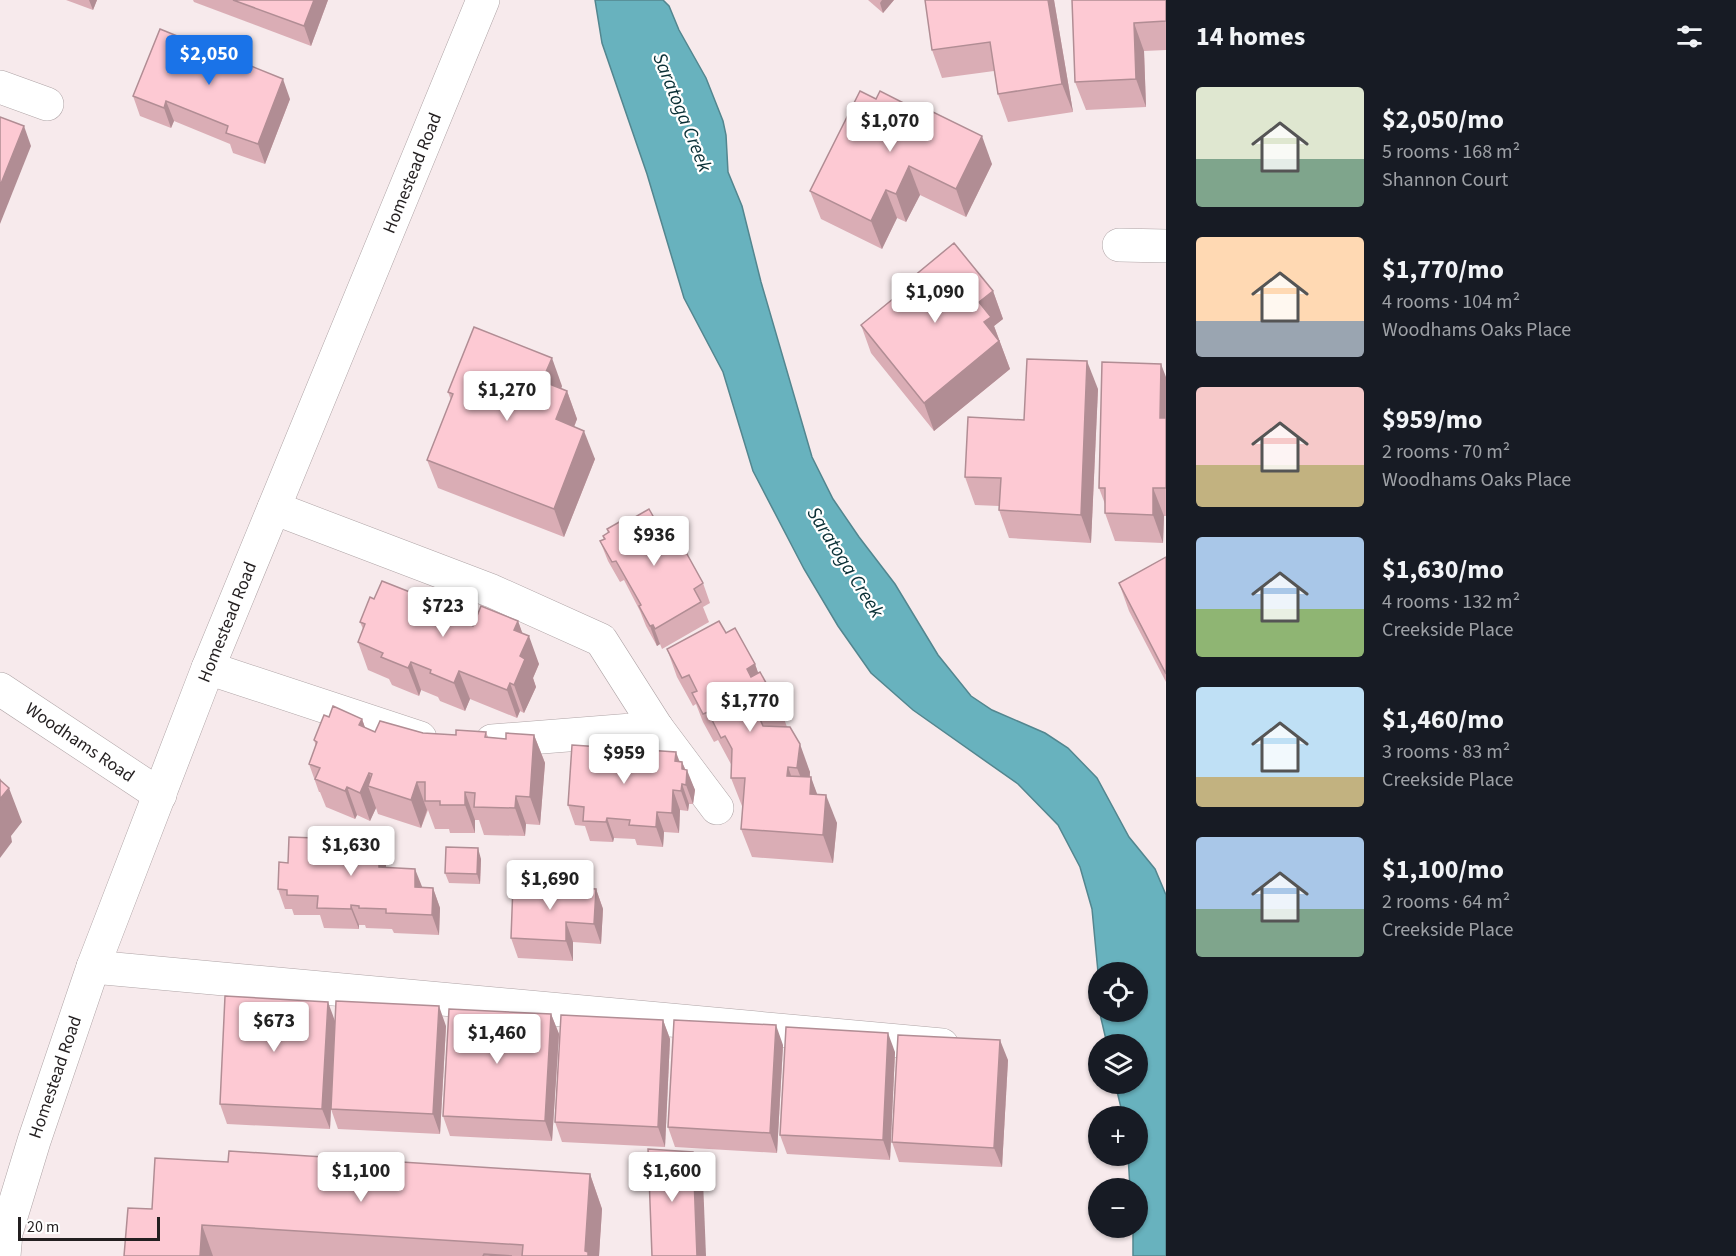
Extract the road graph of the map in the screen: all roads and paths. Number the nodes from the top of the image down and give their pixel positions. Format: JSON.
{"nodes":[{"id":1,"x":483,"y":0,"type":"edge"},
{"id":2,"x":0,"y":87,"type":"edge"},
{"id":3,"x":47,"y":104,"type":"dead end"},
{"id":4,"x":1119,"y":245,"type":"dead end"},
{"id":5,"x":1166,"y":246,"type":"edge"},
{"id":6,"x":274,"y":508,"type":"junction"},
{"id":7,"x":208,"y":668,"type":"junction"},
{"id":8,"x":0,"y":689,"type":"edge"},
{"id":9,"x":657,"y":728,"type":"junction"},
{"id":10,"x":160,"y":795,"type":"junction"},
{"id":11,"x":717,"y":808,"type":"dead end"},
{"id":12,"x":93,"y":967,"type":"junction"},
{"id":13,"x":974,"y":1048,"type":"edge"},
{"id":14,"x":4,"y":1256,"type":"edge"}],
"edges":[{"from":1,"to":6,"type":"street","name":"Homestead Road"},
{"from":2,"to":3,"type":"street"},
{"from":4,"to":5,"type":"street"},
{"from":6,"to":7,"type":"street","name":"Homestead Road"},
{"from":6,"to":9,"type":"street"},
{"from":7,"to":9,"type":"street"},
{"from":7,"to":10,"type":"street","name":"Homestead Road"},
{"from":8,"to":10,"type":"street","name":"Woodhams Road"},
{"from":9,"to":11,"type":"street"},
{"from":10,"to":12,"type":"street","name":"Homestead Road"},
{"from":12,"to":13,"type":"street"},
{"from":12,"to":14,"type":"street","name":"Homestead Road"}]}
